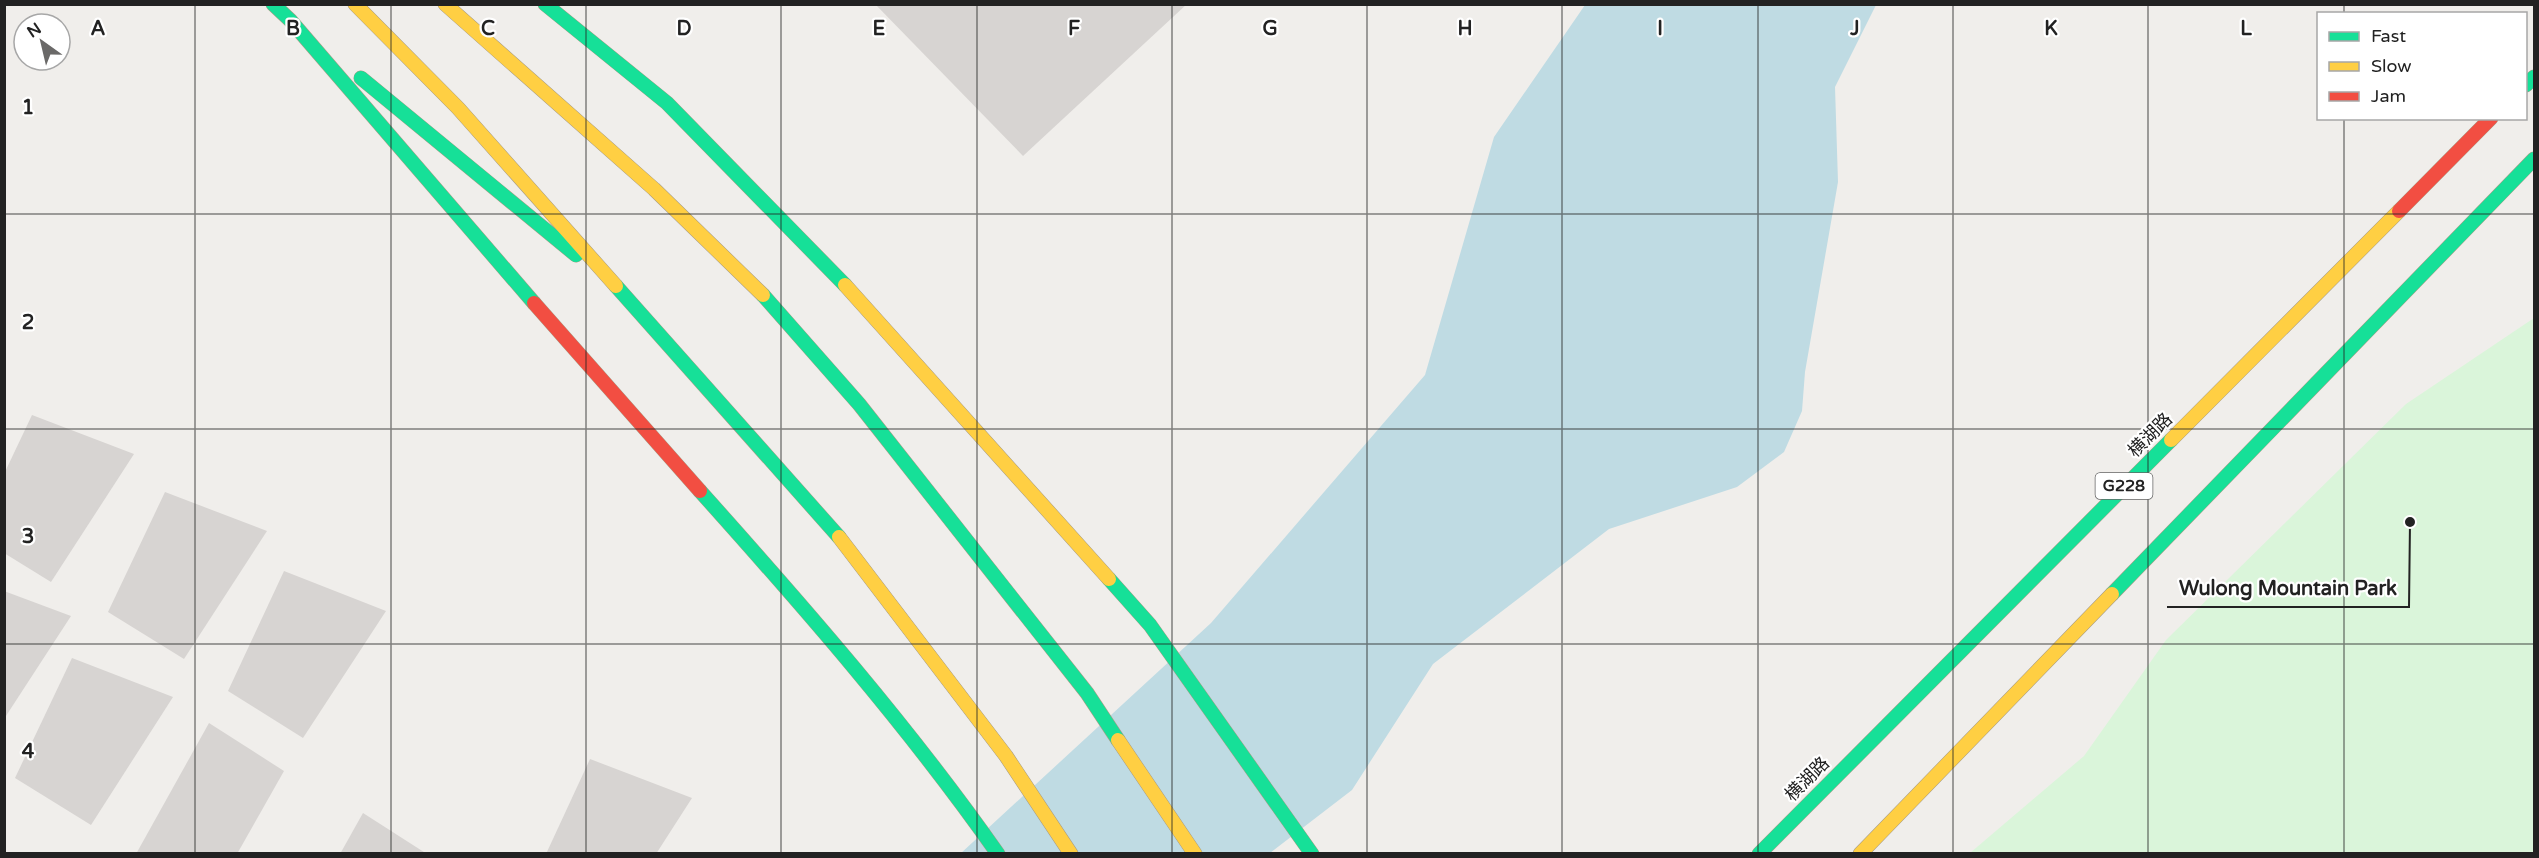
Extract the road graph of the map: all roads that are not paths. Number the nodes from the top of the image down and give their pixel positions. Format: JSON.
{"nodes":[{"id":1,"x":273,"y":4,"type":"edge"},
{"id":2,"x":355,"y":4,"type":"edge"},
{"id":3,"x":445,"y":4,"type":"edge"},
{"id":4,"x":545,"y":4,"type":"edge"},
{"id":5,"x":290,"y":20,"type":"junction"},
{"id":6,"x":2489,"y":120,"type":"edge"},
{"id":7,"x":2535,"y":159,"type":"edge"},
{"id":8,"x":622,"y":293,"type":"junction"},
{"id":9,"x":998,"y":854,"type":"edge"},
{"id":10,"x":1071,"y":854,"type":"edge"},
{"id":11,"x":1195,"y":854,"type":"edge"},
{"id":12,"x":1312,"y":854,"type":"edge"},
{"id":13,"x":1759,"y":854,"type":"edge"},
{"id":14,"x":1860,"y":854,"type":"edge"}],
"edges":[{"from":1,"to":5,"type":"main road"},
{"from":2,"to":8,"type":"main road"},
{"from":3,"to":11,"type":"main road"},
{"from":4,"to":12,"type":"main road"},
{"from":5,"to":8,"type":"main road"},
{"from":5,"to":9,"type":"main road"},
{"from":6,"to":13,"type":"main road","name":"横湖路","number":"G228"},
{"from":7,"to":14,"type":"main road"},
{"from":8,"to":10,"type":"main road"}]}
